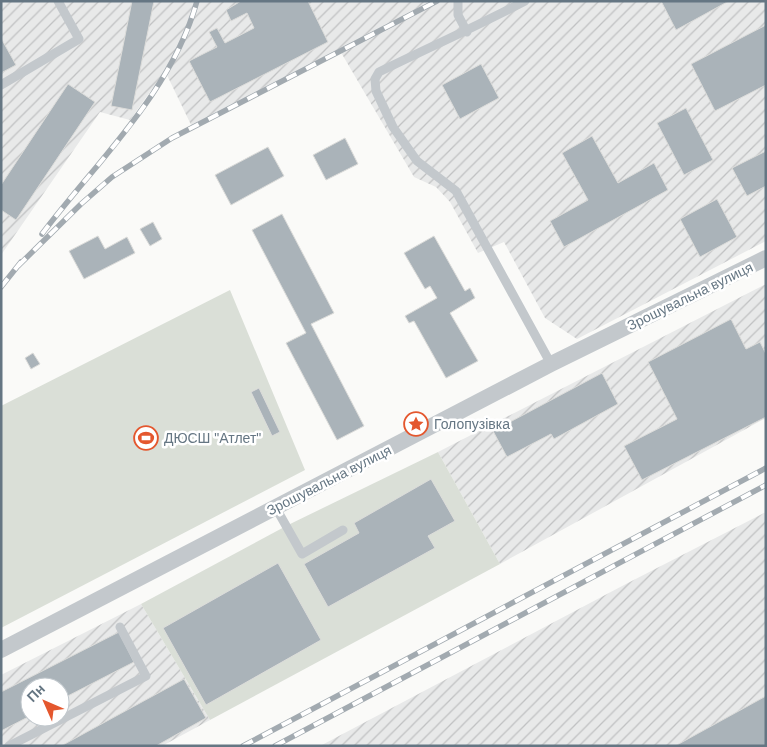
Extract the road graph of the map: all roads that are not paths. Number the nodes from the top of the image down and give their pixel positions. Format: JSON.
{"nodes":[{"id":1,"x":58,"y":1,"type":"edge"},
{"id":2,"x":458,"y":1,"type":"edge"},
{"id":3,"x":525,"y":1,"type":"edge"},
{"id":4,"x":467,"y":32,"type":"junction"},
{"id":5,"x":1,"y":85,"type":"edge"},
{"id":6,"x":766,"y":258,"type":"edge"},
{"id":7,"x":551,"y":364,"type":"junction"},
{"id":8,"x":276,"y":508,"type":"junction"},
{"id":9,"x":343,"y":530,"type":"dead end"},
{"id":10,"x":120,"y":627,"type":"dead end"},
{"id":11,"x":1,"y":650,"type":"edge"},
{"id":12,"x":9,"y":746,"type":"edge"}],
"edges":[{"from":1,"to":5,"type":"lane"},
{"from":2,"to":4,"type":"lane"},
{"from":3,"to":4,"type":"lane"},
{"from":4,"to":7,"type":"lane"},
{"from":6,"to":7,"type":"street","name":"Зрошувальна вулиця"},
{"from":7,"to":8,"type":"street","name":"Зрошувальна вулиця"},
{"from":8,"to":9,"type":"lane"},
{"from":8,"to":11,"type":"street","name":"Зрошувальна вулиця"},
{"from":10,"to":12,"type":"lane"}]}
